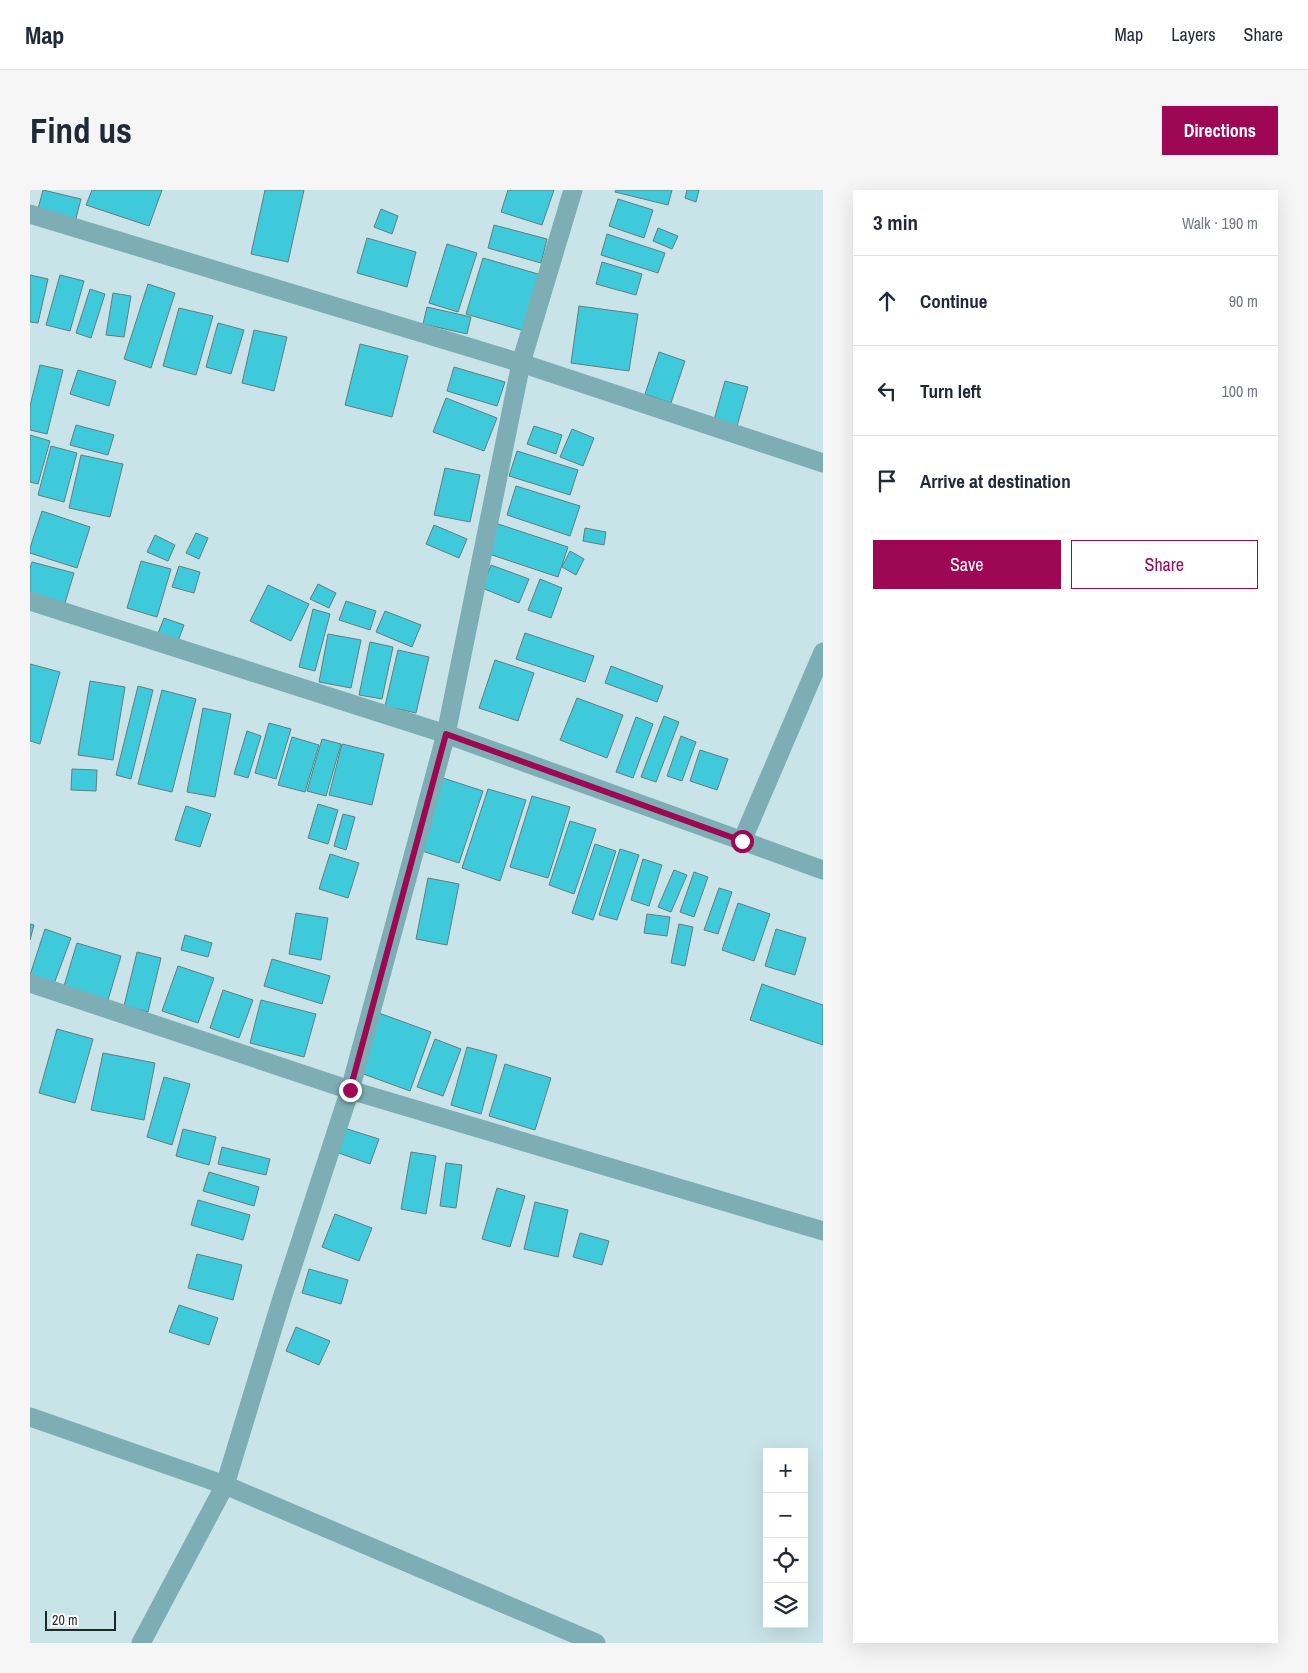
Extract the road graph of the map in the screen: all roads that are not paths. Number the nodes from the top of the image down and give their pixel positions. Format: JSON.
{"nodes":[{"id":1,"x":573,"y":190,"type":"edge"},
{"id":2,"x":30,"y":214,"type":"edge"},
{"id":3,"x":521,"y":363,"type":"junction"},
{"id":4,"x":823,"y":463,"type":"edge"},
{"id":5,"x":30,"y":601,"type":"edge"},
{"id":6,"x":823,"y":652,"type":"edge"},
{"id":7,"x":446,"y":734,"type":"junction"},
{"id":8,"x":742,"y":841,"type":"junction"},
{"id":9,"x":823,"y":870,"type":"edge"},
{"id":10,"x":30,"y":982,"type":"edge"},
{"id":11,"x":350,"y":1090,"type":"junction"},
{"id":12,"x":823,"y":1231,"type":"edge"},
{"id":13,"x":30,"y":1417,"type":"edge"},
{"id":14,"x":225,"y":1485,"type":"junction"},
{"id":15,"x":141,"y":1643,"type":"edge"},
{"id":16,"x":596,"y":1643,"type":"edge"}],
"edges":[{"from":1,"to":3,"type":"street"},
{"from":2,"to":3,"type":"street"},
{"from":3,"to":4,"type":"street"},
{"from":3,"to":7,"type":"street"},
{"from":5,"to":7,"type":"street"},
{"from":6,"to":8,"type":"street"},
{"from":7,"to":8,"type":"street"},
{"from":7,"to":11,"type":"street"},
{"from":8,"to":9,"type":"street"},
{"from":10,"to":11,"type":"street"},
{"from":11,"to":12,"type":"street"},
{"from":11,"to":14,"type":"street"},
{"from":13,"to":14,"type":"street"},
{"from":14,"to":15,"type":"street"},
{"from":14,"to":16,"type":"street"}]}
